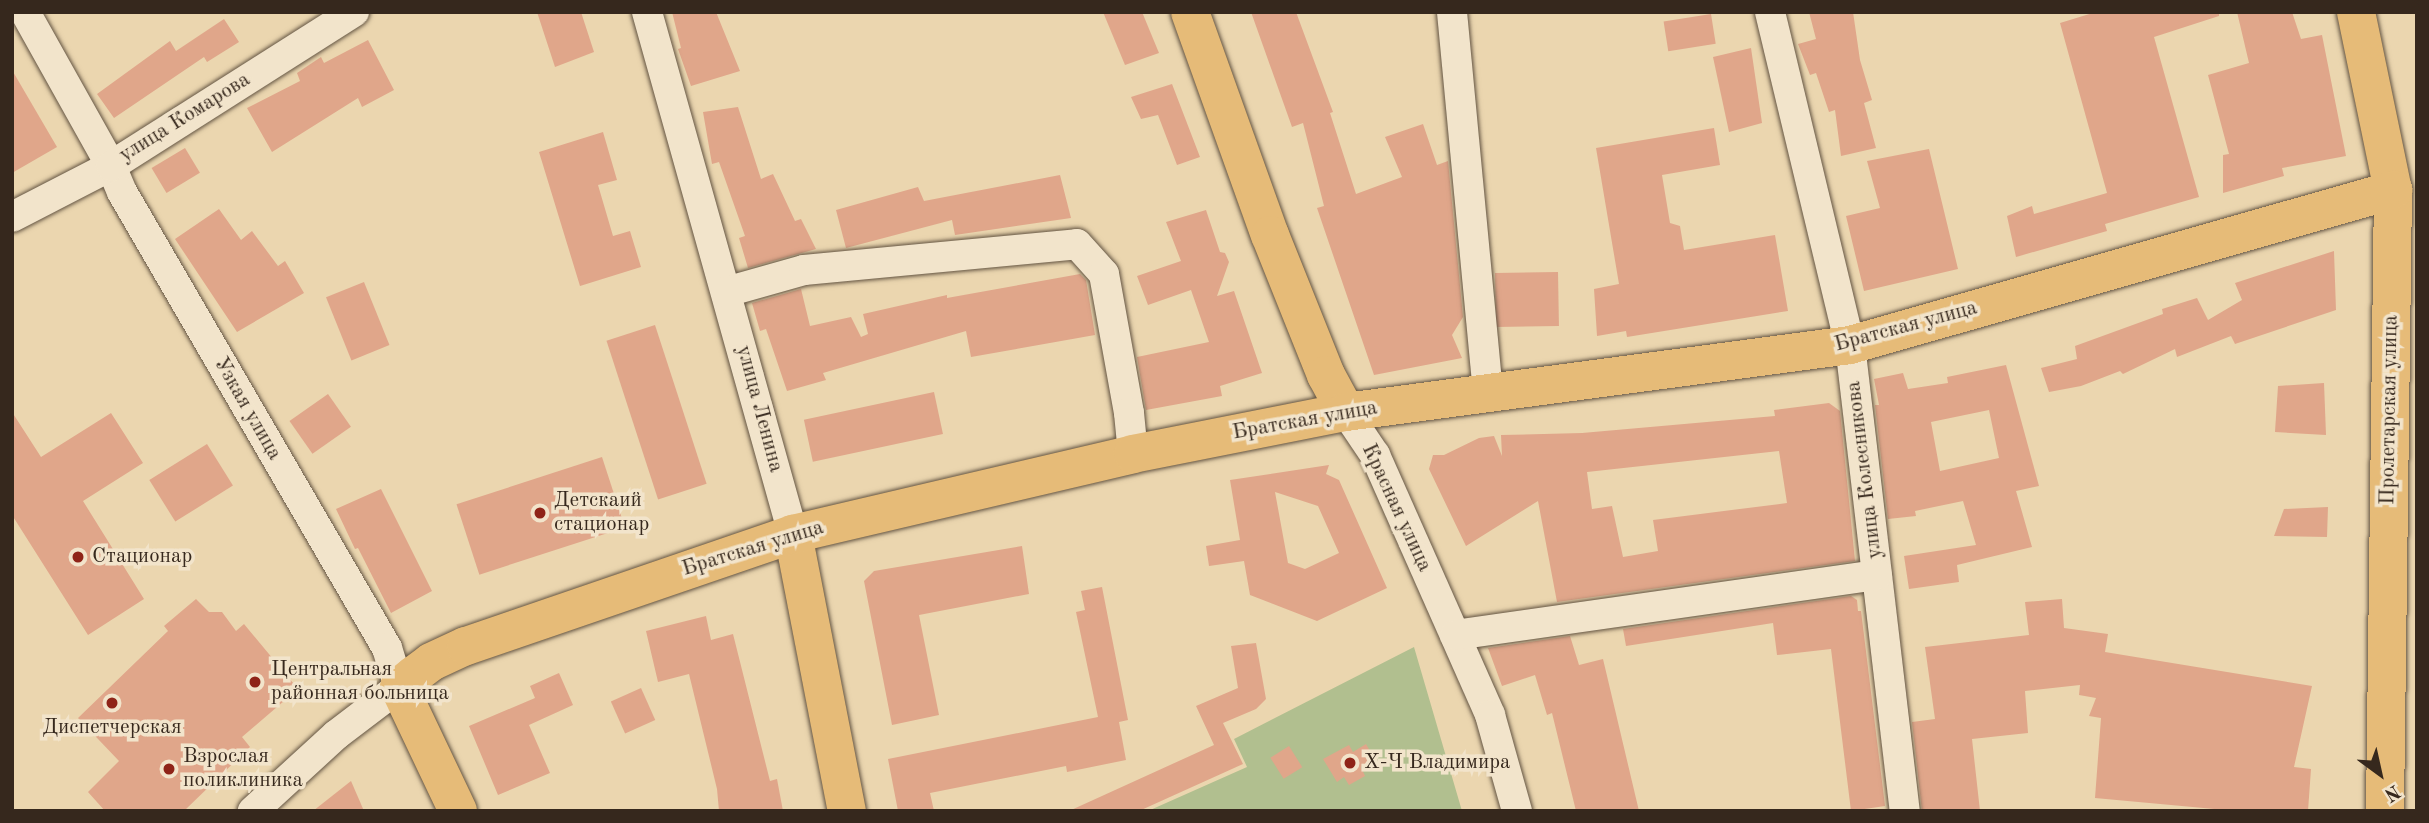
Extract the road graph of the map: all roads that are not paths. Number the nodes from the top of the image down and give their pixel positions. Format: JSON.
{"nodes":[{"id":1,"x":25,"y":12,"type":"edge"},
{"id":2,"x":354,"y":12,"type":"edge"},
{"id":3,"x":646,"y":12,"type":"edge"},
{"id":4,"x":1191,"y":12,"type":"edge"},
{"id":5,"x":1452,"y":12,"type":"edge"},
{"id":6,"x":1769,"y":12,"type":"edge"},
{"id":7,"x":2356,"y":12,"type":"edge"},
{"id":8,"x":111,"y":166,"type":"junction"},
{"id":9,"x":2405,"y":187,"type":"edge"},
{"id":10,"x":12,"y":217,"type":"edge"},
{"id":11,"x":726,"y":292,"type":"junction"},
{"id":12,"x":1850,"y":345,"type":"junction"},
{"id":13,"x":1489,"y":393,"type":"junction"},
{"id":14,"x":1346,"y":412,"type":"junction"},
{"id":15,"x":1133,"y":454,"type":"junction"},
{"id":16,"x":793,"y":534,"type":"junction"},
{"id":17,"x":1877,"y":575,"type":"junction"},
{"id":18,"x":1455,"y":635,"type":"junction"},
{"id":19,"x":399,"y":687,"type":"junction"},
{"id":20,"x":253,"y":811,"type":"edge"},
{"id":21,"x":458,"y":811,"type":"edge"},
{"id":22,"x":848,"y":811,"type":"edge"},
{"id":23,"x":1517,"y":811,"type":"edge"},
{"id":24,"x":1905,"y":811,"type":"edge"},
{"id":25,"x":2385,"y":811,"type":"edge"}],
"edges":[{"from":1,"to":8,"type":"street","name":"Узкая улица"},
{"from":2,"to":8,"type":"street","name":"улица Комарова"},
{"from":3,"to":11,"type":"street","name":"улица Ленина"},
{"from":4,"to":14,"type":"main road","name":"Красная улица"},
{"from":5,"to":13,"type":"street"},
{"from":6,"to":12,"type":"street","name":"улица Колесникова"},
{"from":7,"to":9,"type":"main road","name":"Пролетарская улица"},
{"from":8,"to":10,"type":"street","name":"улица Комарова"},
{"from":8,"to":19,"type":"street","name":"Узкая улица"},
{"from":9,"to":12,"type":"main road","name":"Братская улица"},
{"from":9,"to":25,"type":"main road","name":"Пролетарская улица"},
{"from":11,"to":15,"type":"street"},
{"from":11,"to":16,"type":"street","name":"улица Ленина"},
{"from":12,"to":13,"type":"main road","name":"Братская улица"},
{"from":12,"to":17,"type":"street","name":"улица Колесникова"},
{"from":13,"to":14,"type":"main road","name":"Братская улица"},
{"from":14,"to":15,"type":"main road","name":"Братская улица"},
{"from":14,"to":18,"type":"street","name":"Красная улица"},
{"from":15,"to":16,"type":"main road","name":"Братская улица"},
{"from":16,"to":19,"type":"main road","name":"Братская улица"},
{"from":16,"to":22,"type":"main road","name":"улица Ленина"},
{"from":17,"to":18,"type":"street"},
{"from":17,"to":24,"type":"street","name":"улица Колесникова"},
{"from":18,"to":23,"type":"street","name":"Красная улица"},
{"from":19,"to":20,"type":"street","name":"Братская улица"},
{"from":19,"to":21,"type":"main road","name":"Узкая улица"}]}
